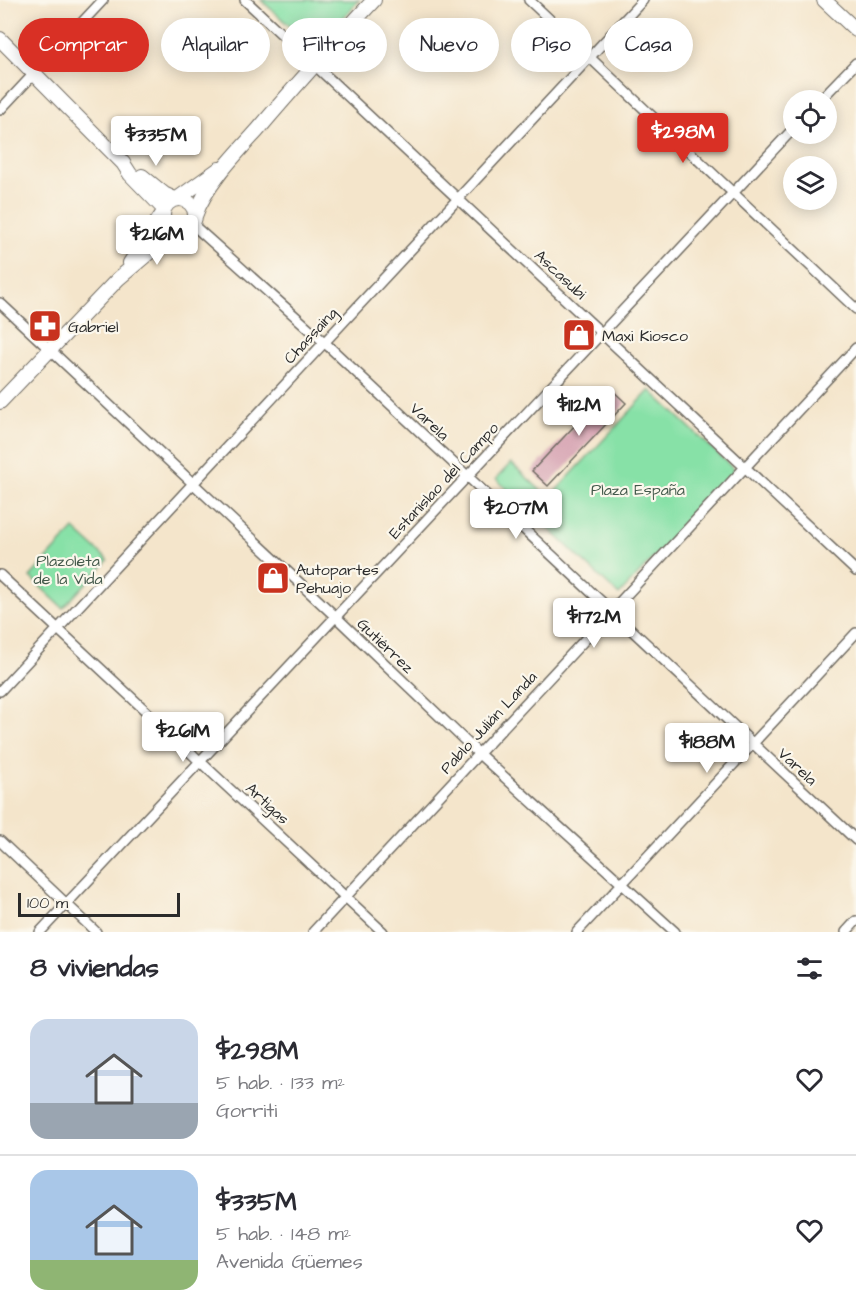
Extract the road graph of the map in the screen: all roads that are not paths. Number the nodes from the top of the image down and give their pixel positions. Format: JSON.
{"nodes":[{"id":1,"x":104,"y":0,"type":"edge"},
{"id":2,"x":245,"y":0,"type":"edge"},
{"id":3,"x":374,"y":0,"type":"edge"},
{"id":4,"x":529,"y":0,"type":"edge"},
{"id":5,"x":643,"y":0,"type":"edge"},
{"id":6,"x":824,"y":0,"type":"edge"},
{"id":7,"x":357,"y":18,"type":"edge"},
{"id":8,"x":548,"y":18,"type":"edge"},
{"id":9,"x":856,"y":30,"type":"edge"},
{"id":10,"x":282,"y":34,"type":"edge"},
{"id":11,"x":0,"y":39,"type":"edge"},
{"id":12,"x":592,"y":55,"type":"edge"},
{"id":13,"x":592,"y":59,"type":"edge"},
{"id":14,"x":856,"y":63,"type":"edge"},
{"id":15,"x":308,"y":72,"type":"edge"},
{"id":16,"x":323,"y":72,"type":"edge"},
{"id":17,"x":576,"y":72,"type":"edge"},
{"id":18,"x":35,"y":73,"type":"junction"},
{"id":19,"x":830,"y":90,"type":"edge"},
{"id":20,"x":0,"y":110,"type":"edge"},
{"id":21,"x":783,"y":141,"type":"edge"},
{"id":22,"x":238,"y":152,"type":"junction"},
{"id":23,"x":123,"y":163,"type":"junction"},
{"id":24,"x":733,"y":193,"type":"junction"},
{"id":25,"x":176,"y":199,"type":"junction"},
{"id":26,"x":458,"y":199,"type":"junction"},
{"id":27,"x":164,"y":211,"type":"junction"},
{"id":28,"x":189,"y":223,"type":"junction"},
{"id":29,"x":118,"y":279,"type":"junction"},
{"id":30,"x":0,"y":303,"type":"edge"},
{"id":31,"x":856,"y":309,"type":"edge"},
{"id":32,"x":602,"y":332,"type":"junction"},
{"id":33,"x":324,"y":342,"type":"junction"},
{"id":34,"x":856,"y":348,"type":"edge"},
{"id":35,"x":49,"y":350,"type":"junction"},
{"id":36,"x":0,"y":402,"type":"edge"},
{"id":37,"x":745,"y":468,"type":"junction"},
{"id":38,"x":467,"y":476,"type":"junction"},
{"id":39,"x":192,"y":484,"type":"junction"},
{"id":40,"x":856,"y":571,"type":"edge"},
{"id":41,"x":0,"y":575,"type":"edge"},
{"id":42,"x":612,"y":610,"type":"junction"},
{"id":43,"x":336,"y":617,"type":"junction"},
{"id":44,"x":58,"y":629,"type":"junction"},
{"id":45,"x":856,"y":633,"type":"edge"},
{"id":46,"x":0,"y":691,"type":"edge"},
{"id":47,"x":753,"y":744,"type":"junction"},
{"id":48,"x":479,"y":754,"type":"junction"},
{"id":49,"x":201,"y":761,"type":"junction"},
{"id":50,"x":856,"y":840,"type":"edge"},
{"id":51,"x":0,"y":841,"type":"edge"},
{"id":52,"x":622,"y":884,"type":"junction"},
{"id":53,"x":346,"y":897,"type":"junction"},
{"id":54,"x":66,"y":904,"type":"junction"},
{"id":55,"x":856,"y":921,"type":"edge"},
{"id":56,"x":40,"y":932,"type":"edge"},
{"id":57,"x":96,"y":932,"type":"edge"},
{"id":58,"x":313,"y":932,"type":"edge"},
{"id":59,"x":383,"y":932,"type":"edge"},
{"id":60,"x":577,"y":932,"type":"edge"},
{"id":61,"x":675,"y":932,"type":"edge"},
{"id":62,"x":846,"y":932,"type":"edge"}],
"edges":[{"from":1,"to":18,"type":"street"},
{"from":2,"to":10,"type":"street","name":"Ascasubi"},
{"from":3,"to":7,"type":"main road"},
{"from":4,"to":8,"type":"street"},
{"from":5,"to":12,"type":"street","name":"Chassaing"},
{"from":6,"to":9,"type":"main road"},
{"from":11,"to":18,"type":"main road"},
{"from":13,"to":24,"type":"street"},
{"from":14,"to":19,"type":"street"},
{"from":15,"to":22,"type":"main road"},
{"from":16,"to":26,"type":"street","name":"Ascasubi"},
{"from":17,"to":26,"type":"street","name":"Chassaing"},
{"from":18,"to":20,"type":"street"},
{"from":18,"to":23,"type":"main road"},
{"from":21,"to":24,"type":"street","name":"Estanislao del Campo"},
{"from":22,"to":25,"type":"main road"},
{"from":22,"to":28,"type":"main road"},
{"from":23,"to":25,"type":"main road"},
{"from":23,"to":27,"type":"main road"},
{"from":24,"to":31,"type":"street"},
{"from":24,"to":32,"type":"street","name":"Estanislao del Campo"},
{"from":25,"to":27,"type":"main road"},
{"from":25,"to":28,"type":"main road"},
{"from":26,"to":32,"type":"street","name":"Ascasubi"},
{"from":26,"to":33,"type":"street","name":"Chassaing"},
{"from":27,"to":28,"type":"main road"},
{"from":27,"to":29,"type":"main road"},
{"from":28,"to":29,"type":"main road"},
{"from":28,"to":33,"type":"street","name":"Varela"},
{"from":29,"to":35,"type":"main road"},
{"from":30,"to":35,"type":"street","name":"Gutiérrez"},
{"from":32,"to":37,"type":"street","name":"Ascasubi"},
{"from":32,"to":38,"type":"street","name":"Estanislao del Campo"},
{"from":33,"to":38,"type":"street","name":"Varela"},
{"from":33,"to":39,"type":"street","name":"Chassaing"},
{"from":34,"to":37,"type":"street","name":"Pablo Julián Landa"},
{"from":35,"to":36,"type":"main road"},
{"from":35,"to":39,"type":"street","name":"Gutiérrez"},
{"from":37,"to":40,"type":"street","name":"Ascasubi"},
{"from":37,"to":42,"type":"street","name":"Pablo Julián Landa"},
{"from":38,"to":42,"type":"street","name":"Varela"},
{"from":38,"to":43,"type":"street","name":"Estanislao del Campo"},
{"from":39,"to":43,"type":"street","name":"Gutiérrez"},
{"from":39,"to":44,"type":"street","name":"Chassaing"},
{"from":41,"to":44,"type":"street","name":"Artigas"},
{"from":42,"to":47,"type":"street","name":"Varela"},
{"from":42,"to":48,"type":"street","name":"Pablo Julián Landa"},
{"from":43,"to":48,"type":"street","name":"Gutiérrez"},
{"from":43,"to":49,"type":"street","name":"Estanislao del Campo"},
{"from":44,"to":46,"type":"street","name":"Chassaing"},
{"from":44,"to":49,"type":"street","name":"Artigas"},
{"from":45,"to":47,"type":"street"},
{"from":47,"to":50,"type":"street","name":"Varela"},
{"from":47,"to":52,"type":"street"},
{"from":48,"to":52,"type":"street","name":"Gutiérrez"},
{"from":48,"to":53,"type":"street","name":"Pablo Julián Landa"},
{"from":49,"to":53,"type":"street","name":"Artigas"},
{"from":49,"to":54,"type":"street","name":"Estanislao del Campo"},
{"from":51,"to":54,"type":"street"},
{"from":52,"to":60,"type":"street"},
{"from":52,"to":61,"type":"street","name":"Gutiérrez"},
{"from":53,"to":58,"type":"street","name":"Pablo Julián Landa"},
{"from":53,"to":59,"type":"street","name":"Artigas"},
{"from":54,"to":56,"type":"street","name":"Estanislao del Campo"},
{"from":54,"to":57,"type":"street"},
{"from":55,"to":62,"type":"street"}]}
